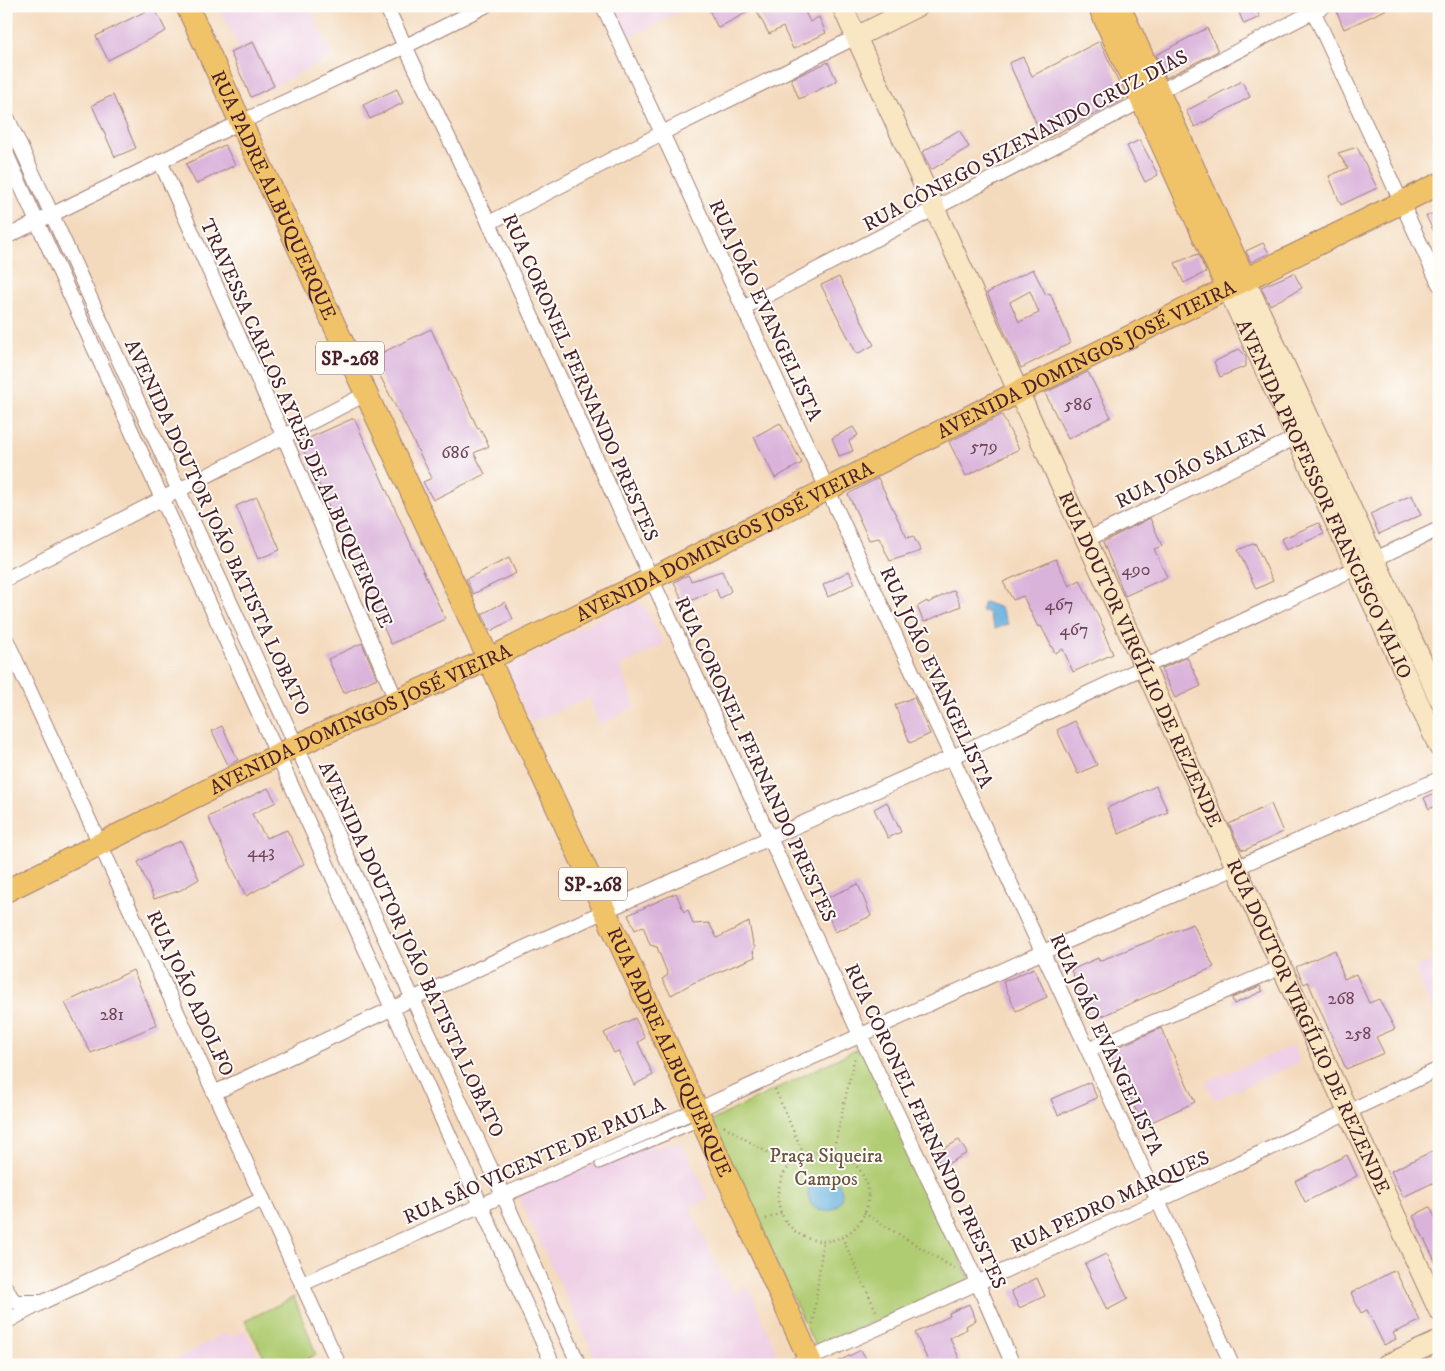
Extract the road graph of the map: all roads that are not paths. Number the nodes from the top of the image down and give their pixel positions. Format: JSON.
{"nodes":[{"id":1,"x":188,"y":6,"type":"edge"},
{"id":2,"x":386,"y":6,"type":"edge"},
{"id":3,"x":486,"y":6,"type":"edge"},
{"id":4,"x":603,"y":6,"type":"edge"},
{"id":5,"x":842,"y":6,"type":"edge"},
{"id":6,"x":918,"y":6,"type":"edge"},
{"id":7,"x":1099,"y":6,"type":"edge"},
{"id":8,"x":1119,"y":6,"type":"edge"},
{"id":9,"x":1316,"y":8,"type":"edge"},
{"id":10,"x":856,"y":37,"type":"junction"},
{"id":11,"x":406,"y":46,"type":"junction"},
{"id":12,"x":1150,"y":97,"type":"junction"},
{"id":13,"x":6,"y":115,"type":"edge"},
{"id":14,"x":241,"y":122,"type":"junction"},
{"id":15,"x":662,"y":133,"type":"junction"},
{"id":16,"x":6,"y":153,"type":"edge"},
{"id":17,"x":160,"y":161,"type":"junction"},
{"id":18,"x":1439,"y":184,"type":"edge"},
{"id":19,"x":1402,"y":202,"type":"junction"},
{"id":20,"x":935,"y":209,"type":"junction"},
{"id":21,"x":52,"y":214,"type":"junction"},
{"id":22,"x":37,"y":222,"type":"junction"},
{"id":23,"x":489,"y":222,"type":"junction"},
{"id":24,"x":6,"y":237,"type":"edge"},
{"id":25,"x":1237,"y":284,"type":"junction"},
{"id":26,"x":1439,"y":284,"type":"edge"},
{"id":27,"x":743,"y":308,"type":"junction"},
{"id":28,"x":1018,"y":392,"type":"junction"},
{"id":29,"x":366,"y":394,"type":"junction"},
{"id":30,"x":1305,"y":433,"type":"junction"},
{"id":31,"x":284,"y":437,"type":"junction"},
{"id":32,"x":827,"y":489,"type":"junction"},
{"id":33,"x":179,"y":490,"type":"junction"},
{"id":34,"x":162,"y":499,"type":"junction"},
{"id":35,"x":1439,"y":528,"type":"edge"},
{"id":36,"x":1086,"y":540,"type":"junction"},
{"id":37,"x":1374,"y":559,"type":"junction"},
{"id":38,"x":1356,"y":567,"type":"junction"},
{"id":39,"x":6,"y":579,"type":"edge"},
{"id":40,"x":651,"y":579,"type":"junction"},
{"id":41,"x":6,"y":638,"type":"edge"},
{"id":42,"x":1416,"y":649,"type":"junction"},
{"id":43,"x":1398,"y":658,"type":"junction"},
{"id":44,"x":488,"y":659,"type":"junction"},
{"id":45,"x":1144,"y":667,"type":"junction"},
{"id":46,"x":1438,"y":697,"type":"edge"},
{"id":47,"x":396,"y":700,"type":"junction"},
{"id":48,"x":1420,"y":705,"type":"junction"},
{"id":49,"x":1439,"y":747,"type":"edge"},
{"id":50,"x":287,"y":750,"type":"junction"},
{"id":51,"x":952,"y":757,"type":"junction"},
{"id":52,"x":1439,"y":779,"type":"edge"},
{"id":53,"x":771,"y":837,"type":"junction"},
{"id":54,"x":100,"y":844,"type":"junction"},
{"id":55,"x":1236,"y":867,"type":"junction"},
{"id":56,"x":6,"y":891,"type":"edge"},
{"id":57,"x":605,"y":911,"type":"junction"},
{"id":58,"x":1042,"y":952,"type":"junction"},
{"id":59,"x":1282,"y":968,"type":"junction"},
{"id":60,"x":412,"y":999,"type":"junction"},
{"id":61,"x":392,"y":1009,"type":"junction"},
{"id":62,"x":860,"y":1035,"type":"junction"},
{"id":63,"x":1088,"y":1050,"type":"junction"},
{"id":64,"x":1439,"y":1070,"type":"edge"},
{"id":65,"x":214,"y":1092,"type":"junction"},
{"id":66,"x":1348,"y":1112,"type":"junction"},
{"id":67,"x":707,"y":1121,"type":"junction"},
{"id":68,"x":599,"y":1165,"type":"dead end"},
{"id":69,"x":503,"y":1195,"type":"junction"},
{"id":70,"x":263,"y":1199,"type":"junction"},
{"id":71,"x":1158,"y":1201,"type":"junction"},
{"id":72,"x":480,"y":1205,"type":"junction"},
{"id":73,"x":302,"y":1284,"type":"junction"},
{"id":74,"x":978,"y":1284,"type":"junction"},
{"id":75,"x":6,"y":1288,"type":"edge"},
{"id":76,"x":45,"y":1301,"type":"junction"},
{"id":77,"x":1439,"y":1311,"type":"edge"},
{"id":78,"x":6,"y":1322,"type":"edge"},
{"id":79,"x":1439,"y":1341,"type":"edge"},
{"id":80,"x":805,"y":1363,"type":"edge"},
{"id":81,"x":339,"y":1365,"type":"edge"},
{"id":82,"x":552,"y":1365,"type":"edge"},
{"id":83,"x":579,"y":1365,"type":"edge"},
{"id":84,"x":1013,"y":1365,"type":"edge"},
{"id":85,"x":1232,"y":1365,"type":"edge"},
{"id":86,"x":1386,"y":1365,"type":"edge"}],
"edges":[{"from":1,"to":14,"type":"main road","name":"RUA PADRE ALBUQUERQUE","number":"SP-268"},
{"from":2,"to":11,"type":"street","name":"RUA CORONEL FERNANDO PRESTES"},
{"from":3,"to":11,"type":"street"},
{"from":4,"to":15,"type":"street","name":"RUA JOÃO EVANGELISTA"},
{"from":5,"to":10,"type":"main road","name":"RUA DOUTOR VIRGÍLIO DE REZENDE"},
{"from":6,"to":10,"type":"main road"},
{"from":7,"to":12,"type":"main road","name":"AVENIDA PROFESSOR FRANCISCO VALIO"},
{"from":8,"to":12,"type":"main road","name":"AVENIDA PROFESSOR FRANCISCO VALIO"},
{"from":9,"to":12,"type":"street","name":"RUA CÔNEGO SIZENANDO CRUZ DIAS"},
{"from":9,"to":19,"type":"street"},
{"from":10,"to":15,"type":"street"},
{"from":10,"to":20,"type":"main road","name":"RUA DOUTOR VIRGÍLIO DE REZENDE"},
{"from":11,"to":14,"type":"street"},
{"from":11,"to":23,"type":"street","name":"RUA CORONEL FERNANDO PRESTES"},
{"from":12,"to":20,"type":"street","name":"RUA CÔNEGO SIZENANDO CRUZ DIAS"},
{"from":12,"to":25,"type":"main road","name":"AVENIDA PROFESSOR FRANCISCO VALIO"},
{"from":13,"to":21,"type":"street","name":"AVENIDA DOUTOR JOÃO BATISTA LOBATO"},
{"from":14,"to":17,"type":"street"},
{"from":14,"to":29,"type":"main road","name":"RUA PADRE ALBUQUERQUE","number":"SP-268"},
{"from":15,"to":23,"type":"street"},
{"from":15,"to":27,"type":"street","name":"RUA JOÃO EVANGELISTA"},
{"from":16,"to":22,"type":"street","name":"AVENIDA DOUTOR JOÃO BATISTA LOBATO"},
{"from":17,"to":21,"type":"street"},
{"from":17,"to":31,"type":"street","name":"TRAVESSA CARLOS AYRES DE ALBUQUERQUE"},
{"from":18,"to":19,"type":"main road","name":"AVENIDA DOMINGOS JOSÉ VIEIRA"},
{"from":19,"to":25,"type":"main road","name":"AVENIDA DOMINGOS JOSÉ VIEIRA"},
{"from":19,"to":26,"type":"street"},
{"from":20,"to":27,"type":"street","name":"RUA CÔNEGO SIZENANDO CRUZ DIAS"},
{"from":20,"to":28,"type":"main road","name":"RUA DOUTOR VIRGÍLIO DE REZENDE"},
{"from":21,"to":22,"type":"street"},
{"from":21,"to":33,"type":"street","name":"AVENIDA DOUTOR JOÃO BATISTA LOBATO"},
{"from":22,"to":24,"type":"street"},
{"from":22,"to":34,"type":"street","name":"AVENIDA DOUTOR JOÃO BATISTA LOBATO"},
{"from":23,"to":40,"type":"street","name":"RUA CORONEL FERNANDO PRESTES"},
{"from":25,"to":28,"type":"main road","name":"AVENIDA DOMINGOS JOSÉ VIEIRA"},
{"from":25,"to":30,"type":"main road","name":"AVENIDA PROFESSOR FRANCISCO VALIO"},
{"from":27,"to":32,"type":"street","name":"RUA JOÃO EVANGELISTA"},
{"from":28,"to":32,"type":"main road","name":"AVENIDA DOMINGOS JOSÉ VIEIRA"},
{"from":28,"to":36,"type":"main road","name":"RUA DOUTOR VIRGÍLIO DE REZENDE"},
{"from":29,"to":31,"type":"street"},
{"from":29,"to":44,"type":"main road","name":"RUA PADRE ALBUQUERQUE","number":"SP-268"},
{"from":30,"to":36,"type":"street","name":"RUA JOÃO SALEN"},
{"from":30,"to":37,"type":"main road","name":"AVENIDA PROFESSOR FRANCISCO VALIO"},
{"from":30,"to":38,"type":"main road","name":"AVENIDA PROFESSOR FRANCISCO VALIO"},
{"from":31,"to":33,"type":"street"},
{"from":31,"to":47,"type":"street","name":"TRAVESSA CARLOS AYRES DE ALBUQUERQUE"},
{"from":32,"to":40,"type":"main road","name":"AVENIDA DOMINGOS JOSÉ VIEIRA"},
{"from":32,"to":51,"type":"street","name":"RUA JOÃO EVANGELISTA"},
{"from":33,"to":34,"type":"street"},
{"from":33,"to":50,"type":"street","name":"AVENIDA DOUTOR JOÃO BATISTA LOBATO"},
{"from":34,"to":39,"type":"street"},
{"from":34,"to":50,"type":"street","name":"AVENIDA DOUTOR JOÃO BATISTA LOBATO"},
{"from":35,"to":37,"type":"street"},
{"from":36,"to":45,"type":"main road","name":"RUA DOUTOR VIRGÍLIO DE REZENDE"},
{"from":37,"to":38,"type":"street"},
{"from":37,"to":42,"type":"main road","name":"AVENIDA PROFESSOR FRANCISCO VALIO"},
{"from":38,"to":43,"type":"main road","name":"AVENIDA PROFESSOR FRANCISCO VALIO"},
{"from":38,"to":45,"type":"street"},
{"from":40,"to":44,"type":"main road","name":"AVENIDA DOMINGOS JOSÉ VIEIRA"},
{"from":40,"to":53,"type":"street","name":"RUA CORONEL FERNANDO PRESTES"},
{"from":41,"to":54,"type":"street","name":"RUA JOÃO ADOLFO"},
{"from":42,"to":43,"type":"main road"},
{"from":42,"to":46,"type":"main road","name":"AVENIDA PROFESSOR FRANCISCO VALIO"},
{"from":43,"to":48,"type":"main road","name":"AVENIDA PROFESSOR FRANCISCO VALIO"},
{"from":44,"to":47,"type":"main road","name":"AVENIDA DOMINGOS JOSÉ VIEIRA"},
{"from":44,"to":57,"type":"main road","name":"RUA PADRE ALBUQUERQUE","number":"SP-268"},
{"from":45,"to":51,"type":"street"},
{"from":45,"to":55,"type":"main road","name":"RUA DOUTOR VIRGÍLIO DE REZENDE"},
{"from":46,"to":48,"type":"main road"},
{"from":47,"to":50,"type":"main road","name":"AVENIDA DOMINGOS JOSÉ VIEIRA"},
{"from":48,"to":49,"type":"main road","name":"AVENIDA PROFESSOR FRANCISCO VALIO"},
{"from":50,"to":54,"type":"main road","name":"AVENIDA DOMINGOS JOSÉ VIEIRA"},
{"from":50,"to":60,"type":"street","name":"AVENIDA DOUTOR JOÃO BATISTA LOBATO"},
{"from":50,"to":61,"type":"street","name":"AVENIDA DOUTOR JOÃO BATISTA LOBATO"},
{"from":51,"to":53,"type":"street"},
{"from":51,"to":58,"type":"street","name":"RUA JOÃO EVANGELISTA"},
{"from":52,"to":55,"type":"street","name":"RUA SÃO VICENTE DE PAULA"},
{"from":53,"to":57,"type":"street"},
{"from":53,"to":62,"type":"street","name":"RUA CORONEL FERNANDO PRESTES"},
{"from":54,"to":56,"type":"main road","name":"AVENIDA DOMINGOS JOSÉ VIEIRA"},
{"from":54,"to":65,"type":"street","name":"RUA JOÃO ADOLFO"},
{"from":55,"to":58,"type":"street","name":"RUA SÃO VICENTE DE PAULA"},
{"from":55,"to":59,"type":"main road","name":"RUA DOUTOR VIRGÍLIO DE REZENDE"},
{"from":57,"to":60,"type":"street"},
{"from":57,"to":67,"type":"main road","name":"RUA PADRE ALBUQUERQUE","number":"SP-268"},
{"from":58,"to":62,"type":"street","name":"RUA SÃO VICENTE DE PAULA"},
{"from":58,"to":63,"type":"street","name":"RUA JOÃO EVANGELISTA"},
{"from":59,"to":63,"type":"street"},
{"from":59,"to":66,"type":"main road","name":"RUA DOUTOR VIRGÍLIO DE REZENDE"},
{"from":60,"to":61,"type":"street"},
{"from":60,"to":69,"type":"street","name":"AVENIDA DOUTOR JOÃO BATISTA LOBATO"},
{"from":61,"to":65,"type":"street"},
{"from":61,"to":72,"type":"street","name":"AVENIDA DOUTOR JOÃO BATISTA LOBATO"},
{"from":62,"to":67,"type":"street","name":"RUA SÃO VICENTE DE PAULA"},
{"from":62,"to":74,"type":"street","name":"RUA CORONEL FERNANDO PRESTES"},
{"from":63,"to":71,"type":"street","name":"RUA JOÃO EVANGELISTA"},
{"from":64,"to":66,"type":"street","name":"RUA PEDRO MARQUES"},
{"from":65,"to":70,"type":"street","name":"RUA JOÃO ADOLFO"},
{"from":66,"to":71,"type":"street","name":"RUA PEDRO MARQUES"},
{"from":66,"to":77,"type":"main road","name":"RUA DOUTOR VIRGÍLIO DE REZENDE"},
{"from":67,"to":68,"type":"lane"},
{"from":67,"to":69,"type":"street","name":"RUA SÃO VICENTE DE PAULA"},
{"from":67,"to":80,"type":"main road","name":"RUA PADRE ALBUQUERQUE","number":"SP-268"},
{"from":69,"to":72,"type":"street","name":"RUA SÃO VICENTE DE PAULA"},
{"from":69,"to":83,"type":"street","name":"AVENIDA DOUTOR JOÃO BATISTA LOBATO"},
{"from":70,"to":73,"type":"street","name":"RUA JOÃO ADOLFO"},
{"from":70,"to":76,"type":"street"},
{"from":71,"to":74,"type":"street","name":"RUA PEDRO MARQUES"},
{"from":71,"to":85,"type":"street","name":"RUA JOÃO EVANGELISTA"},
{"from":72,"to":73,"type":"street","name":"RUA SÃO VICENTE DE PAULA"},
{"from":72,"to":82,"type":"street","name":"AVENIDA DOUTOR JOÃO BATISTA LOBATO"},
{"from":73,"to":81,"type":"street","name":"RUA JOÃO ADOLFO"},
{"from":74,"to":80,"type":"street","name":"RUA PEDRO MARQUES"},
{"from":74,"to":84,"type":"street","name":"RUA CORONEL FERNANDO PRESTES"},
{"from":75,"to":76,"type":"street"},
{"from":76,"to":78,"type":"street"},
{"from":79,"to":86,"type":"main road"}]}
